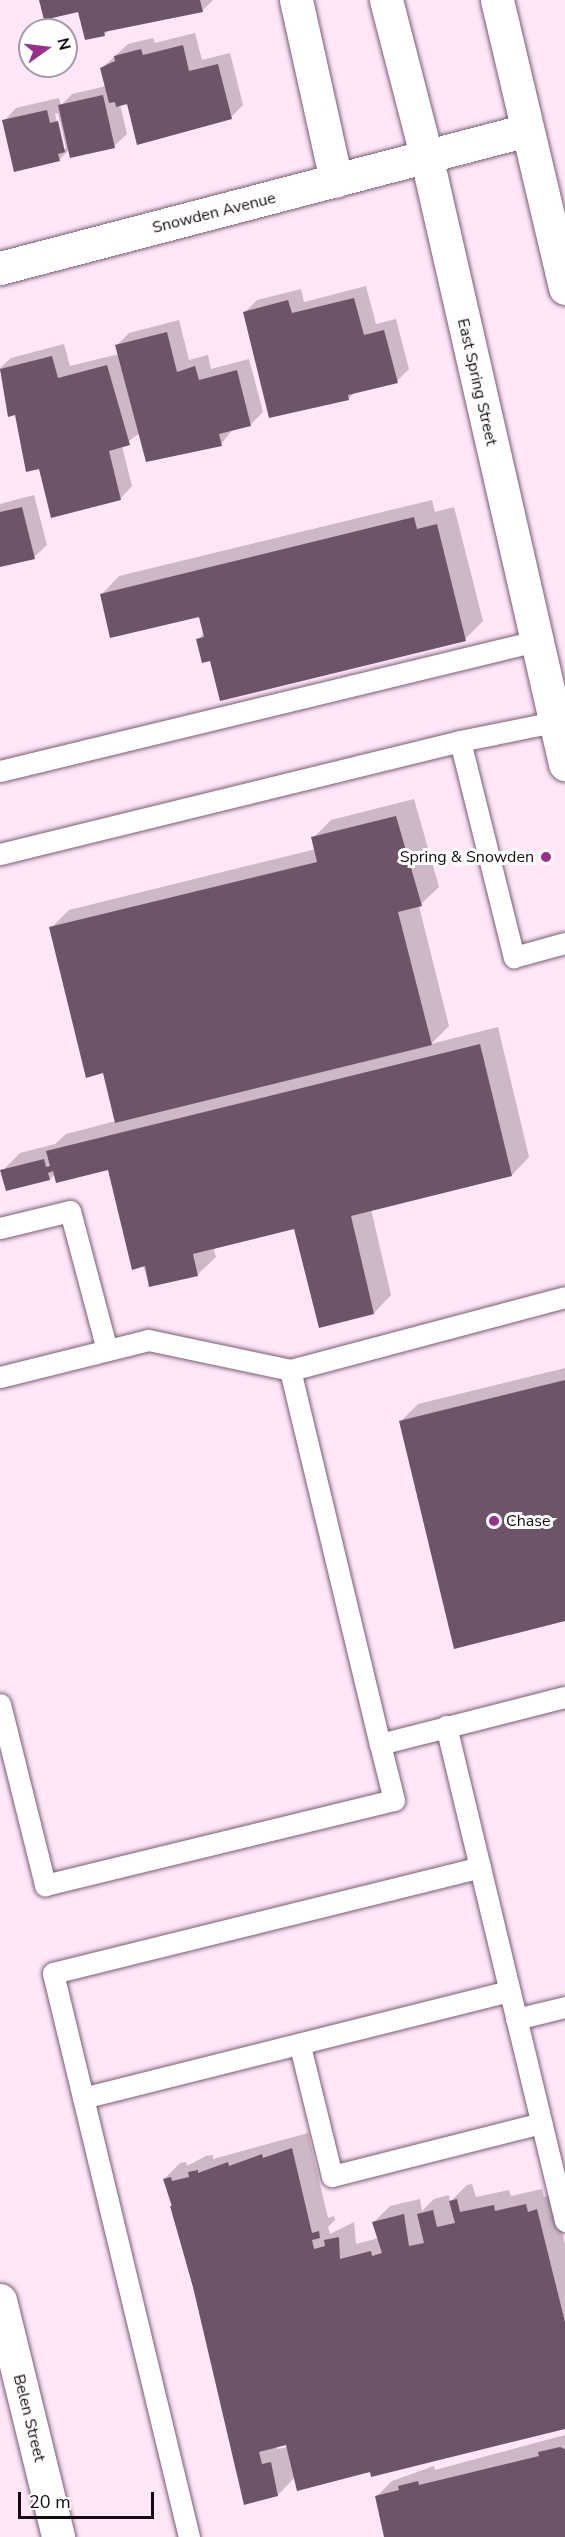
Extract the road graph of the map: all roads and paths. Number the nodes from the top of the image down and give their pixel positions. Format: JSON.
{"nodes":[{"id":1,"x":296,"y":0,"type":"edge"},
{"id":2,"x":386,"y":0,"type":"edge"},
{"id":3,"x":497,"y":0,"type":"edge"},
{"id":4,"x":527,"y":130,"type":"junction"},
{"id":5,"x":426,"y":155,"type":"junction"},
{"id":6,"x":336,"y":182,"type":"junction"},
{"id":7,"x":0,"y":268,"type":"edge"},
{"id":8,"x":565,"y":288,"type":"edge"},
{"id":9,"x":536,"y":641,"type":"junction"},
{"id":10,"x":560,"y":723,"type":"edge"},
{"id":11,"x":460,"y":741,"type":"junction"},
{"id":12,"x":565,"y":764,"type":"edge"},
{"id":13,"x":0,"y":771,"type":"edge"},
{"id":14,"x":0,"y":854,"type":"edge"},
{"id":15,"x":565,"y":943,"type":"edge"},
{"id":16,"x":0,"y":1228,"type":"edge"},
{"id":17,"x":565,"y":1297,"type":"edge"},
{"id":18,"x":107,"y":1350,"type":"junction"},
{"id":19,"x":290,"y":1370,"type":"junction"},
{"id":20,"x":0,"y":1377,"type":"edge"},
{"id":21,"x":565,"y":1697,"type":"edge"},
{"id":22,"x":0,"y":1704,"type":"edge"},
{"id":23,"x":446,"y":1726,"type":"junction"},
{"id":24,"x":380,"y":1744,"type":"junction"},
{"id":25,"x":480,"y":1867,"type":"junction"},
{"id":26,"x":509,"y":1991,"type":"junction"},
{"id":27,"x":565,"y":2007,"type":"edge"},
{"id":28,"x":516,"y":2019,"type":"junction"},
{"id":29,"x":300,"y":2046,"type":"junction"},
{"id":30,"x":84,"y":2098,"type":"junction"},
{"id":31,"x":541,"y":2123,"type":"junction"},
{"id":32,"x":565,"y":2221,"type":"edge"},
{"id":33,"x":0,"y":2300,"type":"edge"},
{"id":34,"x":58,"y":2537,"type":"edge"},
{"id":35,"x":189,"y":2537,"type":"edge"}],
"edges":[{"from":1,"to":6,"type":"main road"},
{"from":2,"to":5,"type":"main road","name":"East Spring Street"},
{"from":3,"to":4,"type":"main road"},
{"from":4,"to":5,"type":"main road","name":"Snowden Avenue"},
{"from":4,"to":8,"type":"main road"},
{"from":5,"to":6,"type":"main road","name":"Snowden Avenue"},
{"from":5,"to":9,"type":"main road","name":"East Spring Street"},
{"from":6,"to":7,"type":"main road","name":"Snowden Avenue"},
{"from":9,"to":10,"type":"main road","name":"East Spring Street"},
{"from":9,"to":13,"type":"lane"},
{"from":10,"to":11,"type":"lane"},
{"from":10,"to":12,"type":"main road","name":"East Spring Street"},
{"from":11,"to":14,"type":"lane"},
{"from":11,"to":15,"type":"lane"},
{"from":16,"to":18,"type":"lane"},
{"from":17,"to":19,"type":"lane"},
{"from":18,"to":19,"type":"lane"},
{"from":18,"to":20,"type":"lane"},
{"from":19,"to":24,"type":"lane"},
{"from":21,"to":23,"type":"lane"},
{"from":22,"to":24,"type":"lane"},
{"from":23,"to":24,"type":"lane"},
{"from":23,"to":25,"type":"lane"},
{"from":25,"to":26,"type":"lane"},
{"from":25,"to":30,"type":"lane"},
{"from":26,"to":28,"type":"lane"},
{"from":26,"to":29,"type":"lane"},
{"from":27,"to":28,"type":"lane"},
{"from":28,"to":31,"type":"lane"},
{"from":29,"to":30,"type":"lane"},
{"from":29,"to":31,"type":"lane"},
{"from":30,"to":35,"type":"lane"},
{"from":31,"to":32,"type":"lane"},
{"from":33,"to":34,"type":"main road","name":"Belen Street"}]}
